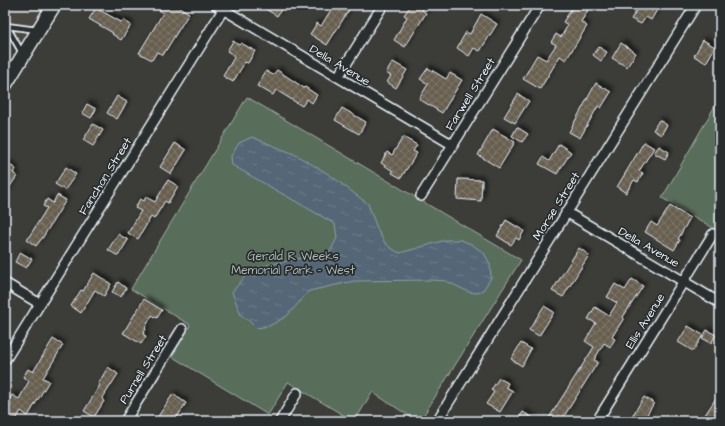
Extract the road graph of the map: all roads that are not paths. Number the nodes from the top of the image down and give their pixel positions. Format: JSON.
{"nodes":[{"id":1,"x":54,"y":5,"type":"edge"},
{"id":2,"x":383,"y":5,"type":"edge"},
{"id":3,"x":540,"y":5,"type":"edge"},
{"id":4,"x":696,"y":5,"type":"edge"},
{"id":5,"x":222,"y":6,"type":"edge"},
{"id":6,"x":6,"y":25,"type":"edge"},
{"id":7,"x":39,"y":31,"type":"junction"},
{"id":8,"x":23,"y":56,"type":"junction"},
{"id":9,"x":338,"y":77,"type":"junction"},
{"id":10,"x":5,"y":85,"type":"edge"},
{"id":11,"x":453,"y":145,"type":"junction"},
{"id":12,"x":421,"y":196,"type":"dead end"},
{"id":13,"x":566,"y":212,"type":"junction"},
{"id":14,"x":714,"y":234,"type":"dead end"},
{"id":15,"x":684,"y":282,"type":"junction"},
{"id":16,"x":5,"y":283,"type":"edge"},
{"id":17,"x":720,"y":303,"type":"edge"},
{"id":18,"x":40,"y":304,"type":"junction"},
{"id":19,"x":182,"y":329,"type":"dead end"},
{"id":20,"x":5,"y":360,"type":"edge"},
{"id":21,"x":297,"y":394,"type":"dead end"},
{"id":22,"x":125,"y":421,"type":"edge"},
{"id":23,"x":280,"y":421,"type":"edge"},
{"id":24,"x":436,"y":421,"type":"edge"},
{"id":25,"x":596,"y":421,"type":"edge"}],
"edges":[{"from":1,"to":7,"type":"main road"},
{"from":2,"to":9,"type":"street"},
{"from":3,"to":11,"type":"street","name":"Farwell Street"},
{"from":4,"to":13,"type":"street","name":"Morse Street"},
{"from":5,"to":9,"type":"street","name":"Della Avenue"},
{"from":5,"to":18,"type":"street","name":"Fanchon Street"},
{"from":6,"to":7,"type":"lane"},
{"from":6,"to":8,"type":"lane"},
{"from":7,"to":8,"type":"main road"},
{"from":8,"to":10,"type":"main road"},
{"from":9,"to":11,"type":"street","name":"Della Avenue"},
{"from":11,"to":12,"type":"street","name":"Farwell Street"},
{"from":13,"to":15,"type":"street","name":"Della Avenue"},
{"from":13,"to":24,"type":"street","name":"Morse Street"},
{"from":14,"to":15,"type":"street","name":"Ellis Avenue"},
{"from":15,"to":17,"type":"street","name":"Della Avenue"},
{"from":15,"to":25,"type":"street","name":"Ellis Avenue"},
{"from":16,"to":18,"type":"street"},
{"from":18,"to":20,"type":"street","name":"Fanchon Street"},
{"from":19,"to":22,"type":"street","name":"Purnell Street"},
{"from":21,"to":23,"type":"street"}]}
